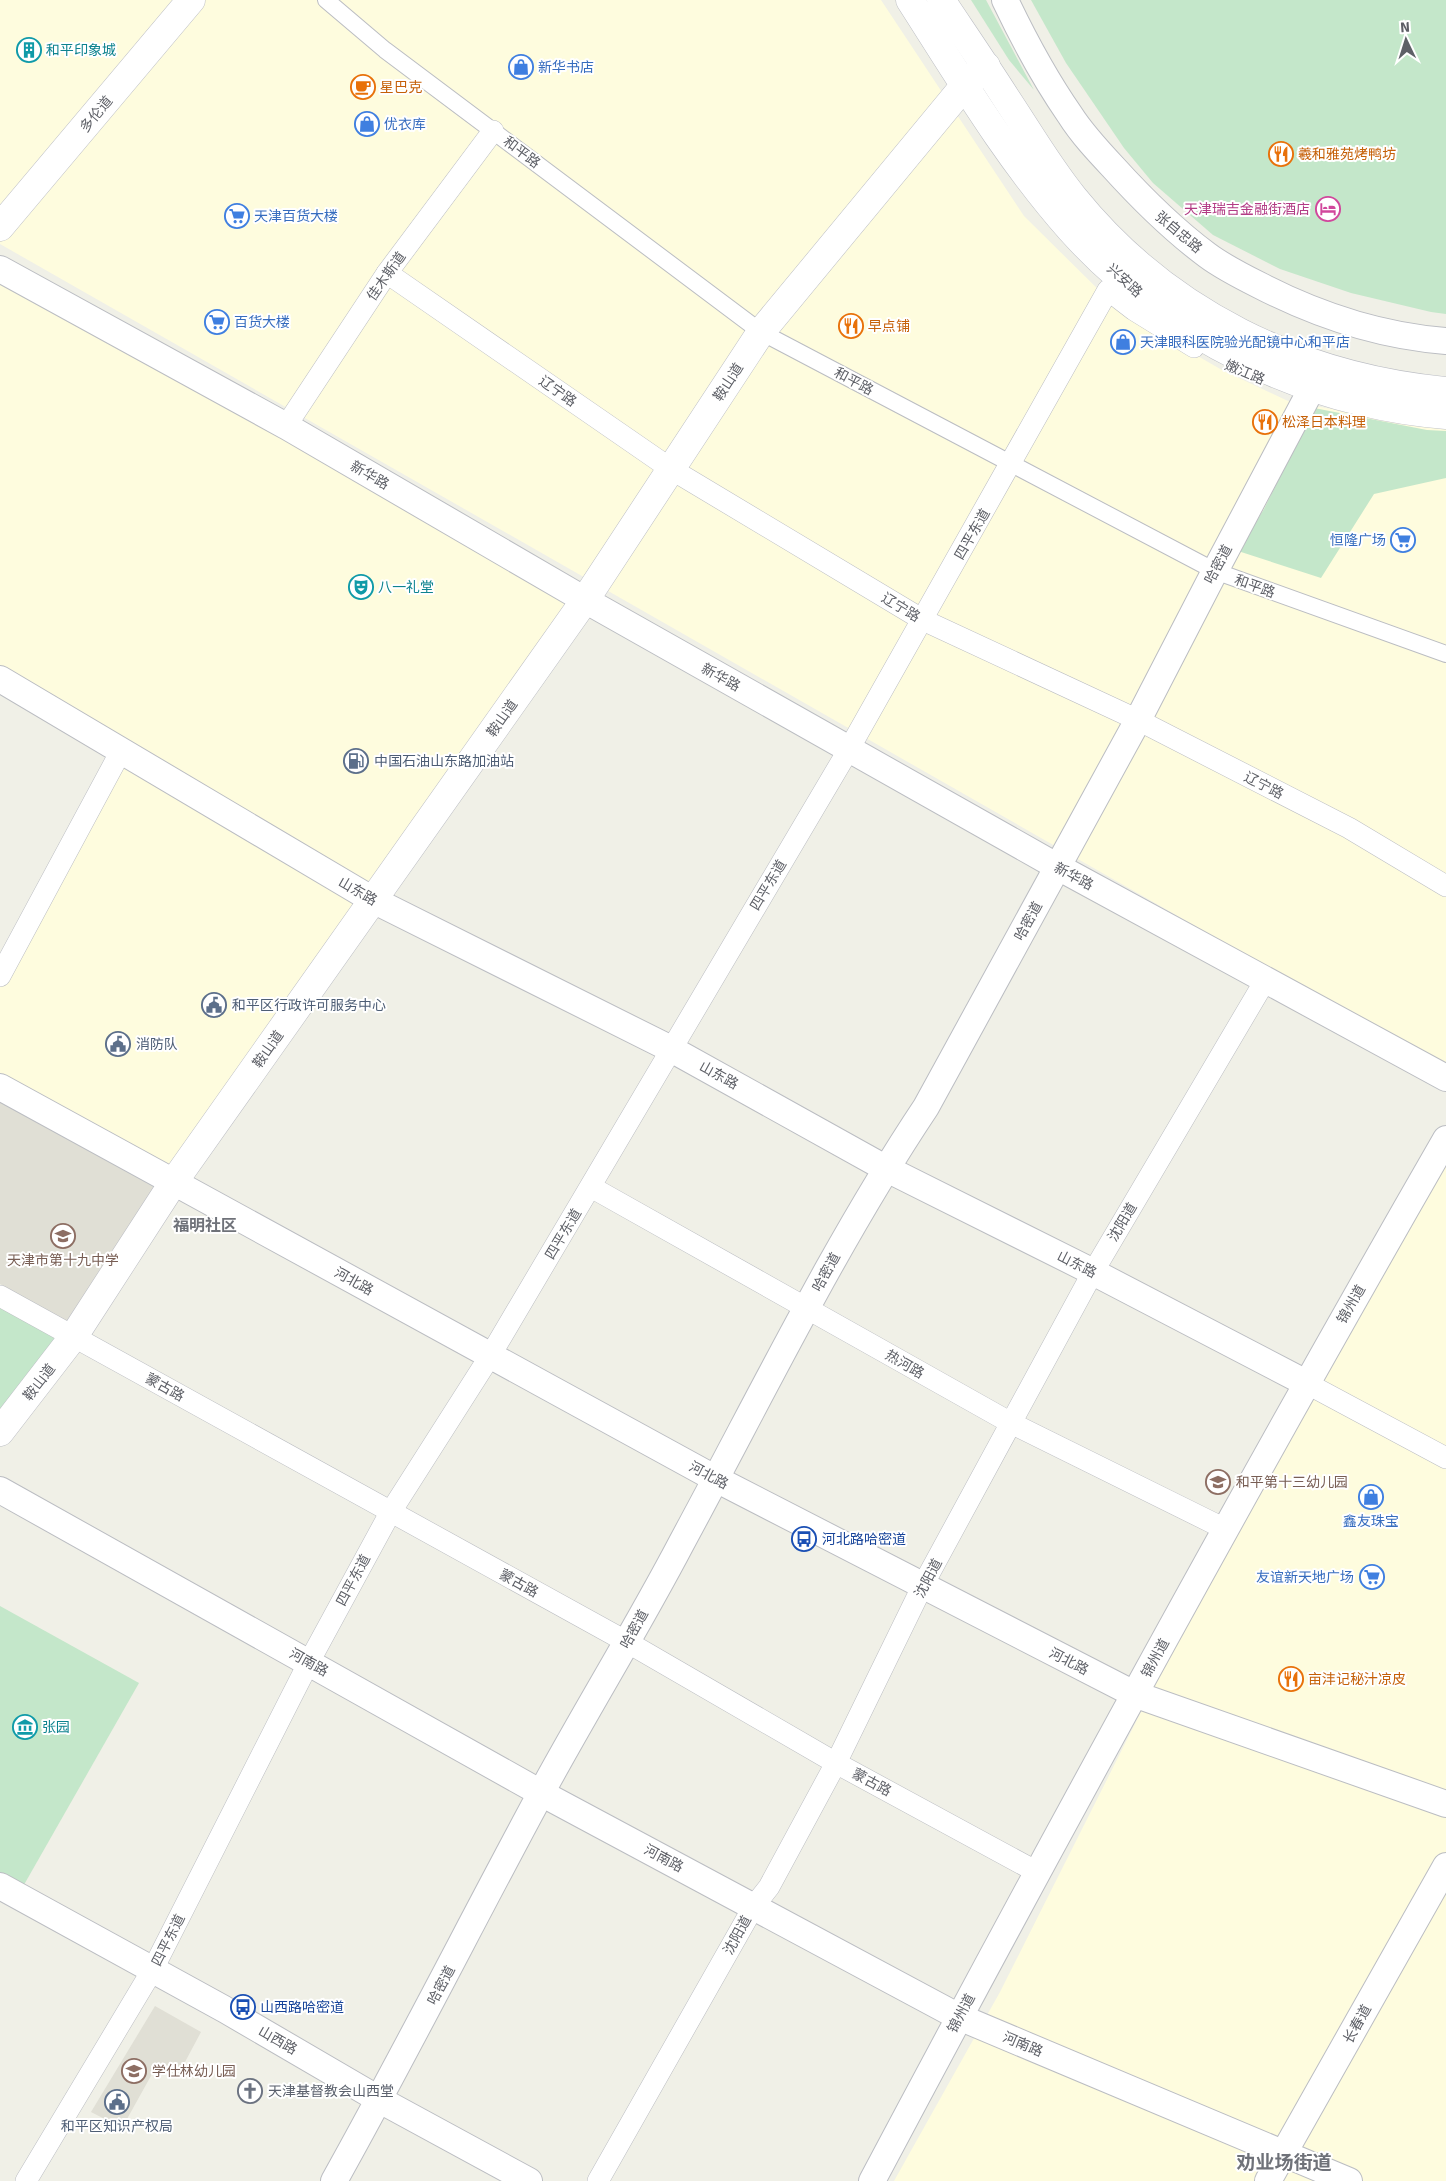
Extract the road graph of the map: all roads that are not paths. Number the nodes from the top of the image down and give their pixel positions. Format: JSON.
{"nodes":[{"id":1,"x":191,"y":0,"type":"edge"},
{"id":2,"x":326,"y":0,"type":"edge"},
{"id":3,"x":910,"y":0,"type":"edge"},
{"id":4,"x":941,"y":0,"type":"edge"},
{"id":5,"x":1005,"y":0,"type":"edge"},
{"id":6,"x":986,"y":66,"type":"junction"},
{"id":7,"x":964,"y":85,"type":"junction"},
{"id":8,"x":493,"y":131,"type":"junction"},
{"id":9,"x":0,"y":227,"type":"edge"},
{"id":10,"x":0,"y":270,"type":"edge"},
{"id":11,"x":387,"y":273,"type":"junction"},
{"id":12,"x":1108,"y":290,"type":"joint"},
{"id":13,"x":761,"y":332,"type":"junction"},
{"id":14,"x":1446,"y":341,"type":"edge"},
{"id":15,"x":1316,"y":377,"type":"junction"},
{"id":16,"x":1446,"y":391,"type":"edge"},
{"id":17,"x":1446,"y":415,"type":"edge"},
{"id":18,"x":286,"y":426,"type":"junction"},
{"id":19,"x":1011,"y":464,"type":"junction"},
{"id":20,"x":671,"y":469,"type":"junction"},
{"id":21,"x":1215,"y":571,"type":"junction"},
{"id":22,"x":585,"y":600,"type":"junction"},
{"id":23,"x":923,"y":620,"type":"junction"},
{"id":24,"x":1446,"y":654,"type":"edge"},
{"id":25,"x":0,"y":679,"type":"edge"},
{"id":26,"x":1138,"y":720,"type":"junction"},
{"id":27,"x":849,"y":749,"type":"junction"},
{"id":28,"x":121,"y":751,"type":"junction"},
{"id":29,"x":1058,"y":867,"type":"junction"},
{"id":30,"x":1446,"y":886,"type":"edge"},
{"id":31,"x":373,"y":900,"type":"junction"},
{"id":32,"x":0,"y":976,"type":"edge"},
{"id":33,"x":1266,"y":979,"type":"junction"},
{"id":34,"x":671,"y":1049,"type":"junction"},
{"id":35,"x":1446,"y":1078,"type":"edge"},
{"id":36,"x":0,"y":1087,"type":"edge"},
{"id":37,"x":1446,"y":1139,"type":"edge"},
{"id":38,"x":886,"y":1168,"type":"junction"},
{"id":39,"x":173,"y":1182,"type":"junction"},
{"id":40,"x":591,"y":1186,"type":"junction"},
{"id":41,"x":1092,"y":1272,"type":"junction"},
{"id":42,"x":0,"y":1296,"type":"edge"},
{"id":43,"x":806,"y":1308,"type":"junction"},
{"id":44,"x":74,"y":1336,"type":"junction"},
{"id":45,"x":490,"y":1356,"type":"junction"},
{"id":46,"x":1306,"y":1383,"type":"junction"},
{"id":47,"x":1011,"y":1424,"type":"junction"},
{"id":48,"x":0,"y":1432,"type":"edge"},
{"id":49,"x":1446,"y":1458,"type":"edge"},
{"id":50,"x":716,"y":1479,"type":"junction"},
{"id":51,"x":0,"y":1490,"type":"edge"},
{"id":52,"x":390,"y":1513,"type":"junction"},
{"id":53,"x":1226,"y":1529,"type":"junction"},
{"id":54,"x":923,"y":1585,"type":"junction"},
{"id":55,"x":627,"y":1642,"type":"junction"},
{"id":56,"x":309,"y":1662,"type":"junction"},
{"id":57,"x":1134,"y":1694,"type":"junction"},
{"id":58,"x":836,"y":1763,"type":"junction"},
{"id":59,"x":541,"y":1793,"type":"junction"},
{"id":60,"x":1446,"y":1804,"type":"edge"},
{"id":61,"x":1446,"y":1866,"type":"edge"},
{"id":62,"x":1038,"y":1872,"type":"junction"},
{"id":63,"x":0,"y":1886,"type":"edge"},
{"id":64,"x":754,"y":1906,"type":"junction"},
{"id":65,"x":153,"y":1969,"type":"junction"},
{"id":66,"x":959,"y":2017,"type":"junction"},
{"id":67,"x":380,"y":2100,"type":"junction"},
{"id":68,"x":1284,"y":2153,"type":"junction"},
{"id":69,"x":26,"y":2181,"type":"edge"},
{"id":70,"x":334,"y":2181,"type":"edge"},
{"id":71,"x":529,"y":2181,"type":"edge"},
{"id":72,"x":598,"y":2181,"type":"edge"},
{"id":73,"x":872,"y":2181,"type":"edge"},
{"id":74,"x":1268,"y":2181,"type":"edge"},
{"id":75,"x":1349,"y":2181,"type":"edge"}],
"edges":[{"from":1,"to":9,"type":"main road","name":"多伦道"},
{"from":2,"to":8,"type":"street","name":"和平路"},
{"from":3,"to":7,"type":"main road","name":"兴安路"},
{"from":4,"to":6,"type":"main road","name":"兴安路"},
{"from":5,"to":14,"type":"street","name":"张自忠路"},
{"from":6,"to":7,"type":"main road","name":"鞍山道"},
{"from":6,"to":15,"type":"main road","name":"兴安路"},
{"from":7,"to":13,"type":"main road","name":"鞍山道"},
{"from":7,"to":15,"type":"main road","name":"兴安路"},
{"from":8,"to":11,"type":"street","name":"佳木斯道"},
{"from":8,"to":13,"type":"street","name":"和平路"},
{"from":10,"to":18,"type":"street","name":"新华路"},
{"from":11,"to":18,"type":"street","name":"佳木斯道"},
{"from":11,"to":20,"type":"street","name":"辽宁路"},
{"from":12,"to":15,"type":"street","name":"嫩江路"},
{"from":12,"to":19,"type":"street","name":"四平东道"},
{"from":13,"to":19,"type":"street","name":"和平路"},
{"from":13,"to":20,"type":"main road","name":"鞍山道"},
{"from":15,"to":16,"type":"main road","name":"兴安路"},
{"from":15,"to":17,"type":"main road","name":"兴安路"},
{"from":15,"to":21,"type":"street","name":"哈密道"},
{"from":18,"to":22,"type":"street","name":"新华路"},
{"from":19,"to":21,"type":"street","name":"和平路"},
{"from":19,"to":23,"type":"street","name":"四平东道"},
{"from":20,"to":22,"type":"main road","name":"鞍山道"},
{"from":20,"to":23,"type":"street","name":"辽宁路"},
{"from":21,"to":24,"type":"street","name":"和平路"},
{"from":21,"to":26,"type":"street","name":"哈密道"},
{"from":22,"to":27,"type":"street","name":"新华路"},
{"from":22,"to":31,"type":"main road","name":"鞍山道"},
{"from":23,"to":26,"type":"street","name":"辽宁路"},
{"from":23,"to":27,"type":"street","name":"四平东道"},
{"from":25,"to":28,"type":"street","name":"山东路"},
{"from":26,"to":29,"type":"street","name":"哈密道"},
{"from":26,"to":30,"type":"street","name":"辽宁路"},
{"from":27,"to":29,"type":"street","name":"新华路"},
{"from":27,"to":34,"type":"street","name":"四平东道"},
{"from":28,"to":31,"type":"street","name":"山东路"},
{"from":28,"to":32,"type":"street"},
{"from":29,"to":33,"type":"street","name":"新华路"},
{"from":29,"to":38,"type":"street","name":"哈密道"},
{"from":31,"to":34,"type":"street","name":"山东路"},
{"from":31,"to":39,"type":"main road","name":"鞍山道"},
{"from":33,"to":35,"type":"street","name":"新华路"},
{"from":33,"to":41,"type":"street","name":"沈阳道"},
{"from":34,"to":38,"type":"street","name":"山东路"},
{"from":34,"to":40,"type":"street","name":"四平东道"},
{"from":36,"to":39,"type":"street","name":"河北路"},
{"from":37,"to":46,"type":"street","name":"锦州道"},
{"from":38,"to":41,"type":"street","name":"山东路"},
{"from":38,"to":43,"type":"street","name":"哈密道"},
{"from":39,"to":44,"type":"main road","name":"鞍山道"},
{"from":39,"to":45,"type":"street","name":"河北路"},
{"from":40,"to":43,"type":"street","name":"热河路"},
{"from":40,"to":45,"type":"street","name":"四平东道"},
{"from":41,"to":46,"type":"street","name":"山东路"},
{"from":41,"to":47,"type":"street","name":"沈阳道"},
{"from":42,"to":44,"type":"street","name":"蒙古路"},
{"from":43,"to":47,"type":"street","name":"热河路"},
{"from":43,"to":50,"type":"street","name":"哈密道"},
{"from":44,"to":48,"type":"main road","name":"鞍山道"},
{"from":44,"to":52,"type":"street","name":"蒙古路"},
{"from":45,"to":50,"type":"street","name":"河北路"},
{"from":45,"to":52,"type":"street","name":"四平东道"},
{"from":46,"to":49,"type":"street","name":"山东路"},
{"from":46,"to":53,"type":"street","name":"锦州道"},
{"from":47,"to":53,"type":"street","name":"热河路"},
{"from":47,"to":54,"type":"street","name":"沈阳道"},
{"from":50,"to":54,"type":"street","name":"河北路"},
{"from":50,"to":55,"type":"street","name":"哈密道"},
{"from":51,"to":56,"type":"street","name":"河南路"},
{"from":52,"to":55,"type":"street","name":"蒙古路"},
{"from":52,"to":56,"type":"street","name":"四平东道"},
{"from":53,"to":57,"type":"street","name":"锦州道"},
{"from":54,"to":57,"type":"street","name":"河北路"},
{"from":54,"to":58,"type":"street","name":"沈阳道"},
{"from":55,"to":58,"type":"street","name":"蒙古路"},
{"from":55,"to":59,"type":"street","name":"哈密道"},
{"from":56,"to":59,"type":"street","name":"河南路"},
{"from":56,"to":65,"type":"street","name":"四平东道"},
{"from":57,"to":60,"type":"street","name":"河北路"},
{"from":57,"to":62,"type":"street","name":"锦州道"},
{"from":58,"to":62,"type":"street","name":"蒙古路"},
{"from":58,"to":64,"type":"street","name":"沈阳道"},
{"from":59,"to":64,"type":"street","name":"河南路"},
{"from":59,"to":67,"type":"street","name":"哈密道"},
{"from":61,"to":68,"type":"street","name":"长春道"},
{"from":62,"to":66,"type":"street","name":"锦州道"},
{"from":63,"to":65,"type":"street","name":"山西路"},
{"from":64,"to":66,"type":"street","name":"河南路"},
{"from":64,"to":72,"type":"street","name":"沈阳道"},
{"from":65,"to":67,"type":"street","name":"山西路"},
{"from":65,"to":69,"type":"street","name":"四平东道"},
{"from":66,"to":68,"type":"street","name":"河南路"},
{"from":66,"to":73,"type":"street","name":"锦州道"},
{"from":67,"to":70,"type":"street","name":"哈密道"},
{"from":67,"to":71,"type":"street","name":"山西路"},
{"from":68,"to":74,"type":"street","name":"长春道"},
{"from":68,"to":75,"type":"street","name":"河南路"}]}
